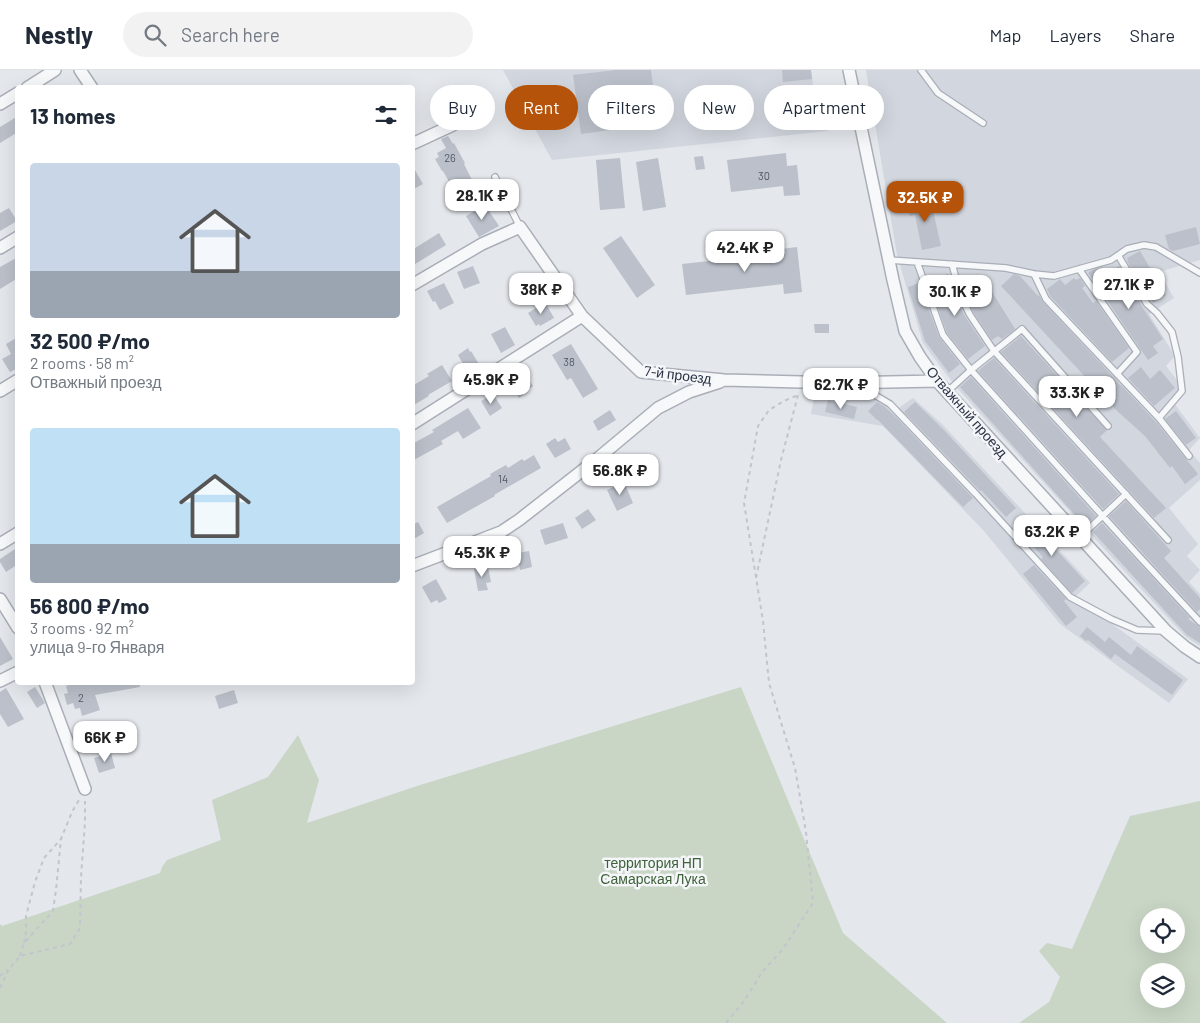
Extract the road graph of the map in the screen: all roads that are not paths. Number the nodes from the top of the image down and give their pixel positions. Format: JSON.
{"nodes":[{"id":1,"x":55,"y":70,"type":"edge"},
{"id":2,"x":80,"y":70,"type":"edge"},
{"id":3,"x":849,"y":70,"type":"edge"},
{"id":4,"x":921,"y":70,"type":"edge"},
{"id":5,"x":32,"y":85,"type":"edge"},
{"id":6,"x":90,"y":85,"type":"edge"},
{"id":7,"x":15,"y":96,"type":"edge"},
{"id":8,"x":0,"y":104,"type":"edge"},
{"id":9,"x":983,"y":123,"type":"dead end"},
{"id":10,"x":442,"y":130,"type":"edge"},
{"id":11,"x":415,"y":143,"type":"edge"},
{"id":12,"x":495,"y":177,"type":"dead end"},
{"id":13,"x":520,"y":227,"type":"junction"},
{"id":14,"x":15,"y":239,"type":"edge"},
{"id":15,"x":0,"y":248,"type":"edge"},
{"id":16,"x":1118,"y":256,"type":"junction"},
{"id":17,"x":888,"y":260,"type":"junction"},
{"id":18,"x":917,"y":262,"type":"junction"},
{"id":19,"x":952,"y":264,"type":"junction"},
{"id":20,"x":1079,"y":269,"type":"junction"},
{"id":21,"x":1200,"y":273,"type":"edge"},
{"id":22,"x":1034,"y":274,"type":"junction"},
{"id":23,"x":415,"y":283,"type":"edge"},
{"id":24,"x":582,"y":316,"type":"junction"},
{"id":25,"x":994,"y":352,"type":"junction"},
{"id":26,"x":971,"y":370,"type":"junction"},
{"id":27,"x":1117,"y":374,"type":"junction"},
{"id":28,"x":724,"y":380,"type":"junction"},
{"id":29,"x":937,"y":381,"type":"junction"},
{"id":30,"x":15,"y":382,"type":"edge"},
{"id":31,"x":840,"y":383,"type":"junction"},
{"id":32,"x":0,"y":391,"type":"edge"},
{"id":33,"x":947,"y":392,"type":"junction"},
{"id":34,"x":1159,"y":418,"type":"junction"},
{"id":35,"x":415,"y":422,"type":"edge"},
{"id":36,"x":1108,"y":426,"type":"dead end"},
{"id":37,"x":1189,"y":456,"type":"dead end"},
{"id":38,"x":1126,"y":494,"type":"junction"},
{"id":39,"x":1103,"y":516,"type":"junction"},
{"id":40,"x":15,"y":535,"type":"edge"},
{"id":41,"x":1080,"y":537,"type":"junction"},
{"id":42,"x":1168,"y":540,"type":"dead end"},
{"id":43,"x":0,"y":544,"type":"edge"},
{"id":44,"x":415,"y":565,"type":"edge"},
{"id":45,"x":0,"y":600,"type":"edge"},
{"id":46,"x":1200,"y":622,"type":"edge"},
{"id":47,"x":15,"y":623,"type":"edge"},
{"id":48,"x":1166,"y":631,"type":"junction"},
{"id":49,"x":1200,"y":657,"type":"edge"},
{"id":50,"x":15,"y":674,"type":"edge"},
{"id":51,"x":0,"y":681,"type":"edge"},
{"id":52,"x":46,"y":685,"type":"edge"},
{"id":53,"x":85,"y":789,"type":"road end"}],
"edges":[{"from":1,"to":5,"type":"street"},
{"from":2,"to":6,"type":"street"},
{"from":3,"to":17,"type":"street","name":"Отважный проезд"},
{"from":4,"to":9,"type":"lane"},
{"from":7,"to":8,"type":"street"},
{"from":10,"to":11,"type":"street"},
{"from":12,"to":13,"type":"lane"},
{"from":13,"to":23,"type":"street"},
{"from":13,"to":24,"type":"street","name":"7-й проезд"},
{"from":14,"to":15,"type":"street"},
{"from":16,"to":20,"type":"lane"},
{"from":16,"to":21,"type":"lane"},
{"from":16,"to":34,"type":"lane"},
{"from":17,"to":18,"type":"lane"},
{"from":17,"to":29,"type":"street","name":"Отважный проезд"},
{"from":18,"to":19,"type":"lane"},
{"from":18,"to":26,"type":"lane"},
{"from":19,"to":22,"type":"lane"},
{"from":19,"to":25,"type":"lane"},
{"from":20,"to":22,"type":"lane"},
{"from":20,"to":27,"type":"lane"},
{"from":22,"to":27,"type":"lane"},
{"from":24,"to":28,"type":"street","name":"7-й проезд"},
{"from":24,"to":35,"type":"street"},
{"from":25,"to":26,"type":"lane"},
{"from":25,"to":36,"type":"lane"},
{"from":25,"to":38,"type":"lane"},
{"from":26,"to":33,"type":"lane"},
{"from":26,"to":39,"type":"lane"},
{"from":27,"to":34,"type":"lane"},
{"from":28,"to":31,"type":"street","name":"7-й проезд"},
{"from":28,"to":44,"type":"street"},
{"from":29,"to":31,"type":"street","name":"7-й проезд"},
{"from":29,"to":33,"type":"street","name":"Отважный проезд"},
{"from":30,"to":32,"type":"street"},
{"from":31,"to":48,"type":"lane"},
{"from":33,"to":41,"type":"street","name":"Отважный проезд"},
{"from":34,"to":37,"type":"lane"},
{"from":38,"to":39,"type":"lane"},
{"from":38,"to":42,"type":"lane"},
{"from":39,"to":41,"type":"lane"},
{"from":39,"to":46,"type":"lane"},
{"from":40,"to":43,"type":"street"},
{"from":41,"to":48,"type":"street","name":"Отважный проезд"},
{"from":45,"to":47,"type":"street"},
{"from":48,"to":49,"type":"street","name":"Отважный проезд"},
{"from":50,"to":51,"type":"street"},
{"from":52,"to":53,"type":"street"}]}
